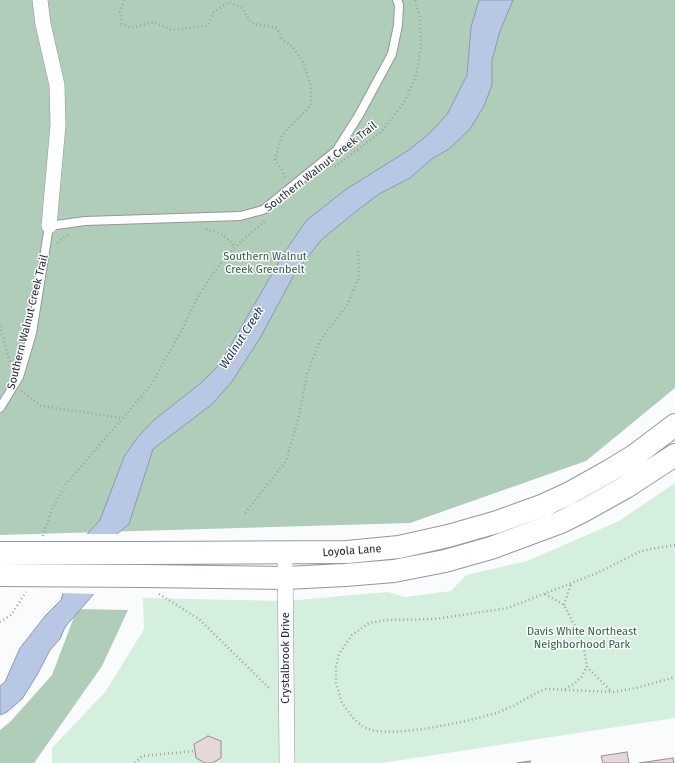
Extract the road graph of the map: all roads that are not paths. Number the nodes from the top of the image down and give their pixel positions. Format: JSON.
{"nodes":[{"id":1,"x":40,"y":0,"type":"edge"},
{"id":2,"x":398,"y":0,"type":"edge"},
{"id":3,"x":49,"y":226,"type":"junction"},
{"id":4,"x":0,"y":408,"type":"edge"},
{"id":5,"x":675,"y":425,"type":"edge"},
{"id":6,"x":675,"y":455,"type":"edge"},
{"id":7,"x":0,"y":553,"type":"edge"},
{"id":8,"x":285,"y":553,"type":"junction"},
{"id":9,"x":0,"y":575,"type":"edge"},
{"id":10,"x":286,"y":578,"type":"junction"},
{"id":11,"x":287,"y":763,"type":"edge"}],
"edges":[{"from":1,"to":3,"type":"street"},
{"from":2,"to":3,"type":"lane"},
{"from":3,"to":4,"type":"lane"},
{"from":5,"to":8,"type":"main road","name":"Loyola Lane"},
{"from":6,"to":10,"type":"main road","name":"Loyola Lane"},
{"from":7,"to":8,"type":"main road","name":"Loyola Lane","bridge":true},
{"from":8,"to":10,"type":"street","name":"Crystalbrook Drive"},
{"from":9,"to":10,"type":"main road","name":"Loyola Lane","bridge":true},
{"from":10,"to":11,"type":"street","name":"Crystalbrook Drive"}]}
